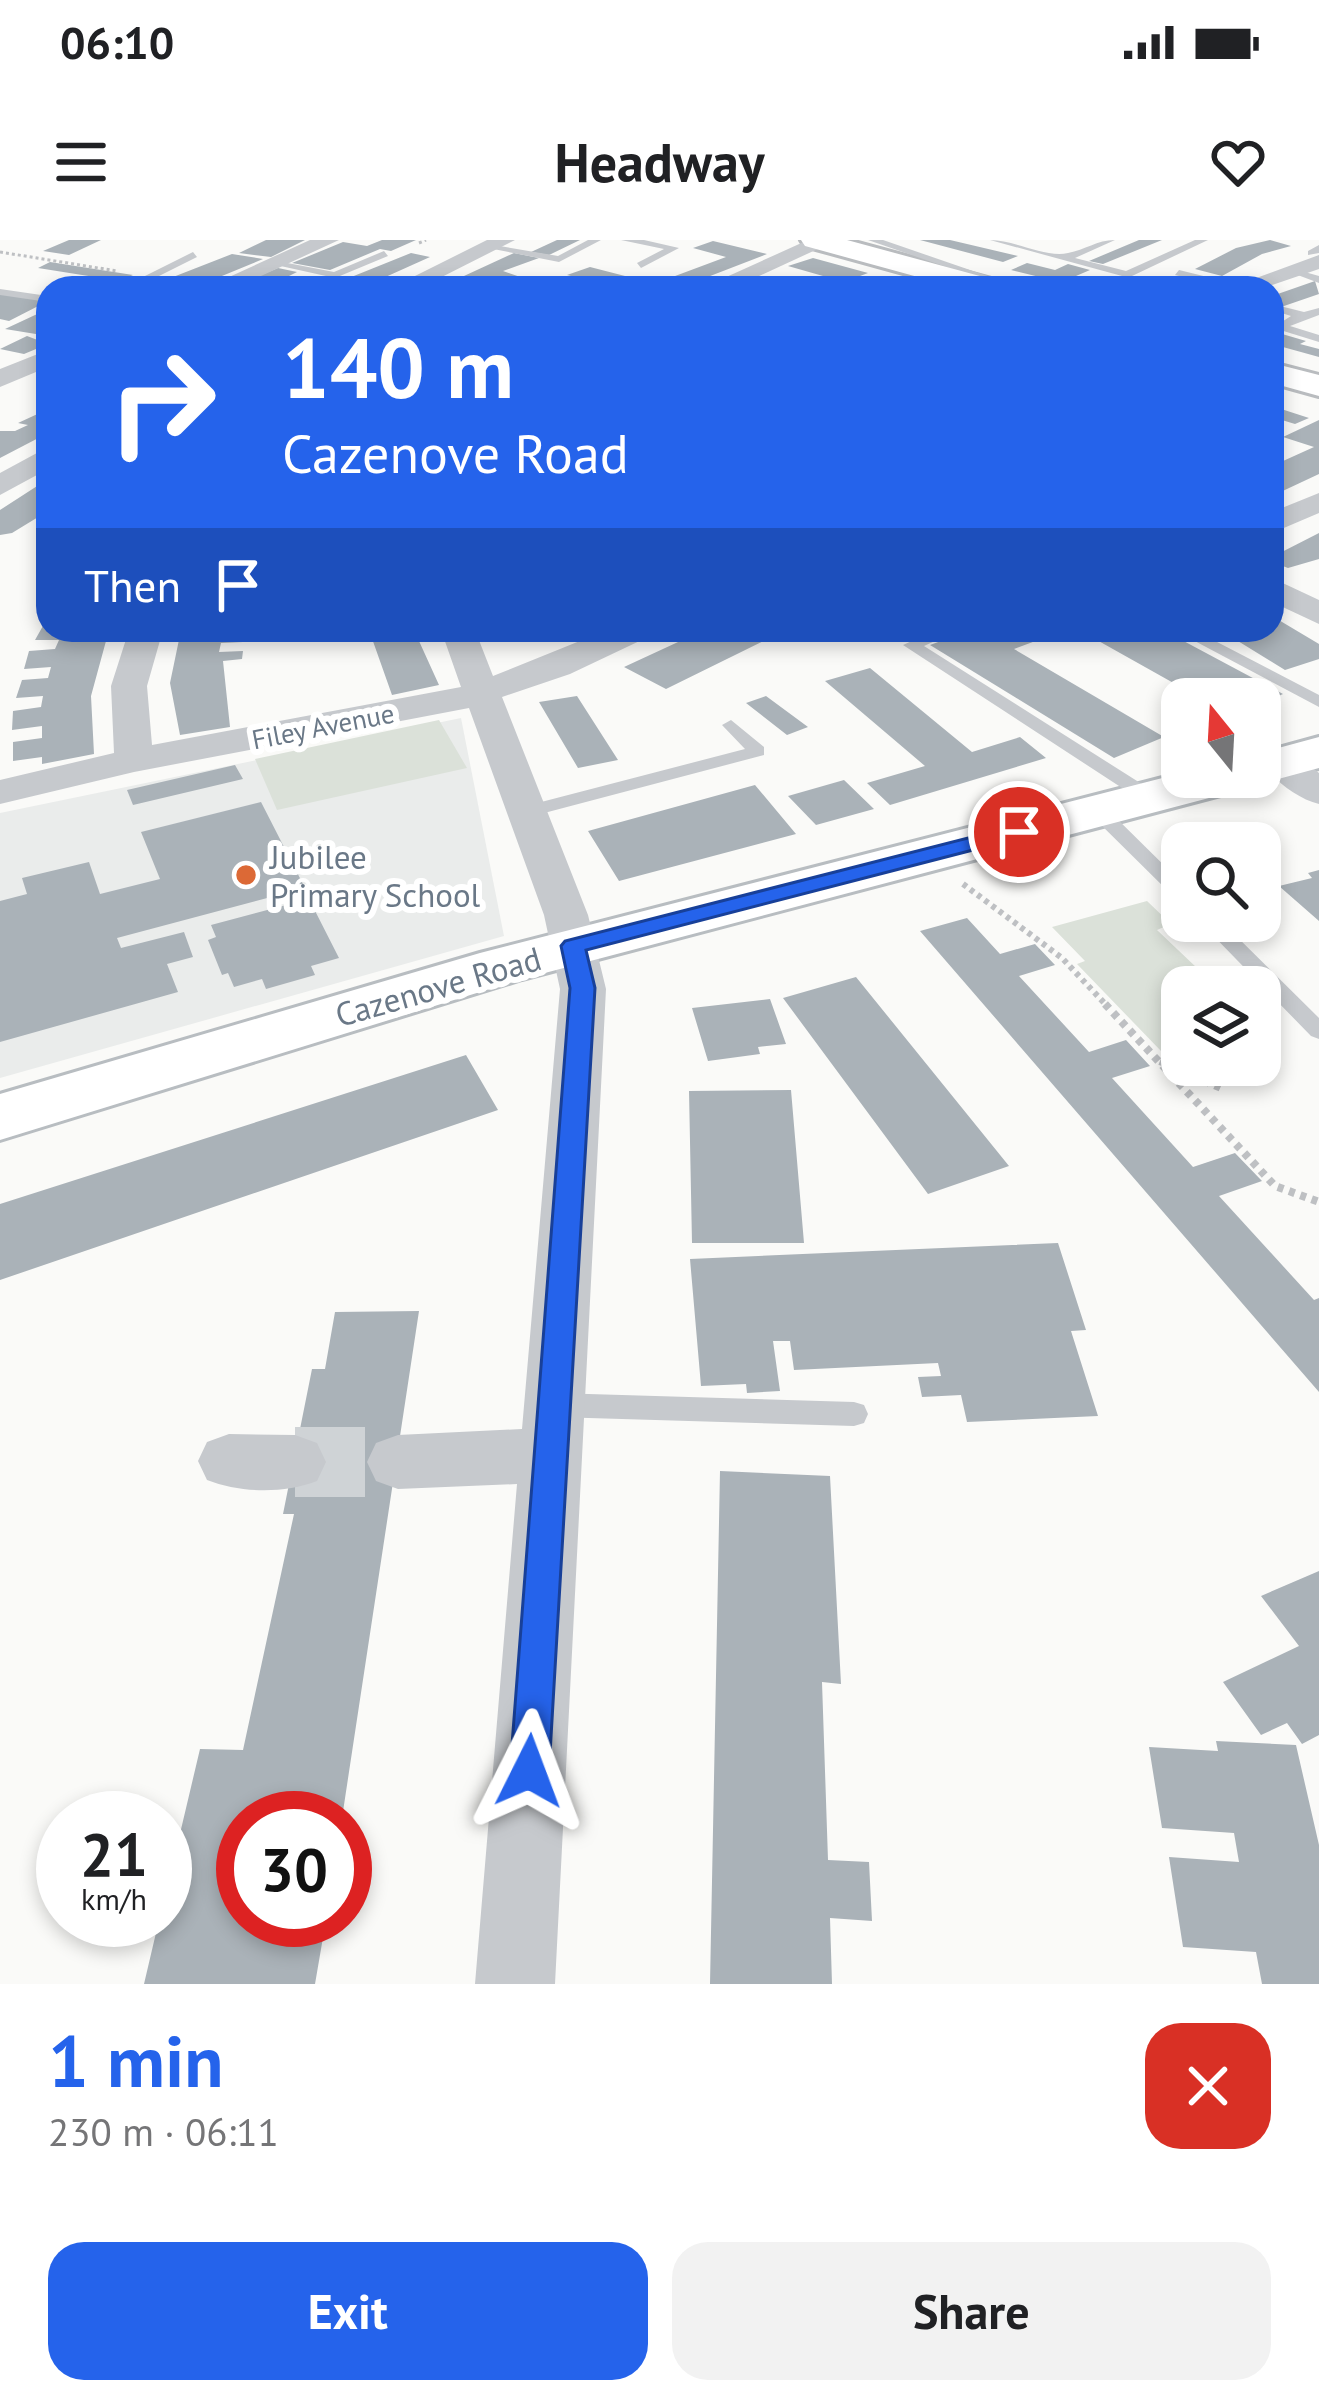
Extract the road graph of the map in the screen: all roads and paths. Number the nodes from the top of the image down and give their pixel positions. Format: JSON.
{"nodes":[{"id":1,"x":328,"y":240,"type":"edge"},
{"id":2,"x":426,"y":240,"type":"edge"},
{"id":3,"x":596,"y":240,"type":"edge"},
{"id":4,"x":626,"y":240,"type":"edge"},
{"id":5,"x":873,"y":240,"type":"edge"},
{"id":6,"x":995,"y":240,"type":"edge"},
{"id":7,"x":1110,"y":240,"type":"edge"},
{"id":8,"x":1203,"y":240,"type":"edge"},
{"id":9,"x":819,"y":241,"type":"edge"},
{"id":10,"x":494,"y":242,"type":"edge"},
{"id":11,"x":418,"y":243,"type":"dead end"},
{"id":12,"x":0,"y":252,"type":"edge"},
{"id":13,"x":384,"y":254,"type":"dead end"},
{"id":14,"x":1317,"y":254,"type":"edge"},
{"id":15,"x":193,"y":255,"type":"dead end"},
{"id":16,"x":1065,"y":258,"type":"junction"},
{"id":17,"x":559,"y":259,"type":"junction"},
{"id":18,"x":272,"y":263,"type":"junction"},
{"id":19,"x":641,"y":265,"type":"dead end"},
{"id":20,"x":1291,"y":269,"type":"junction"},
{"id":21,"x":1179,"y":273,"type":"dead end"},
{"id":22,"x":1127,"y":274,"type":"joint"},
{"id":23,"x":122,"y":276,"type":"edge"},
{"id":24,"x":161,"y":276,"type":"edge"},
{"id":25,"x":242,"y":276,"type":"edge"},
{"id":26,"x":426,"y":276,"type":"edge"},
{"id":27,"x":558,"y":276,"type":"edge"},
{"id":28,"x":740,"y":276,"type":"edge"},
{"id":29,"x":960,"y":276,"type":"edge"},
{"id":30,"x":970,"y":276,"type":"edge"},
{"id":31,"x":1191,"y":276,"type":"edge"},
{"id":32,"x":1272,"y":276,"type":"edge"},
{"id":33,"x":1319,"y":280,"type":"edge"},
{"id":34,"x":0,"y":292,"type":"edge"},
{"id":35,"x":36,"y":297,"type":"edge"},
{"id":36,"x":1284,"y":311,"type":"edge"},
{"id":37,"x":1319,"y":311,"type":"edge"},
{"id":38,"x":1299,"y":315,"type":"junction"},
{"id":39,"x":1284,"y":325,"type":"edge"},
{"id":40,"x":1284,"y":328,"type":"edge"},
{"id":41,"x":1319,"y":339,"type":"edge"},
{"id":42,"x":36,"y":363,"type":"edge"},
{"id":43,"x":3,"y":376,"type":"edge"},
{"id":44,"x":1284,"y":376,"type":"edge"},
{"id":45,"x":1315,"y":382,"type":"edge"},
{"id":46,"x":36,"y":464,"type":"edge"},
{"id":47,"x":0,"y":486,"type":"edge"},
{"id":48,"x":1319,"y":502,"type":"edge"},
{"id":49,"x":1284,"y":518,"type":"edge"},
{"id":50,"x":1284,"y":595,"type":"edge"},
{"id":51,"x":1319,"y":614,"type":"edge"},
{"id":52,"x":142,"y":642,"type":"edge"},
{"id":53,"x":463,"y":642,"type":"edge"},
{"id":54,"x":610,"y":642,"type":"edge"},
{"id":55,"x":919,"y":642,"type":"edge"},
{"id":56,"x":1205,"y":642,"type":"edge"},
{"id":57,"x":482,"y":692,"type":"junction"},
{"id":58,"x":1319,"y":702,"type":"edge"},
{"id":59,"x":731,"y":724,"type":"dead end"},
{"id":60,"x":134,"y":760,"type":"junction"},
{"id":61,"x":0,"y":792,"type":"edge"},
{"id":62,"x":1161,"y":794,"type":"edge"},
{"id":63,"x":1123,"y":804,"type":"junction"},
{"id":64,"x":529,"y":811,"type":"junction"},
{"id":65,"x":920,"y":858,"type":"junction"},
{"id":66,"x":1161,"y":862,"type":"edge"},
{"id":67,"x":1230,"y":942,"type":"edge"},
{"id":68,"x":573,"y":946,"type":"junction"},
{"id":69,"x":1319,"y":1031,"type":"edge"},
{"id":70,"x":1153,"y":1058,"type":"junction"},
{"id":71,"x":1221,"y":1088,"type":"dead end"},
{"id":72,"x":0,"y":1117,"type":"edge"},
{"id":73,"x":1319,"y":1202,"type":"edge"},
{"id":74,"x":854,"y":1414,"type":"dead end"},
{"id":75,"x":550,"y":1430,"type":"junction"},
{"id":76,"x":229,"y":1461,"type":"dead end"},
{"id":77,"x":295,"y":1462,"type":"tunnel mouth"},
{"id":78,"x":398,"y":1462,"type":"tunnel mouth"},
{"id":79,"x":514,"y":1984,"type":"edge"}],
"edges":[{"from":1,"to":18,"type":"street"},
{"from":2,"to":11,"type":"path"},
{"from":3,"to":17,"type":"lane"},
{"from":4,"to":19,"type":"lane"},
{"from":5,"to":30,"type":"lane"},
{"from":6,"to":16,"type":"lane"},
{"from":7,"to":16,"type":"lane"},
{"from":8,"to":22,"type":"lane"},
{"from":9,"to":28,"type":"street"},
{"from":9,"to":29,"type":"main road"},
{"from":10,"to":17,"type":"lane"},
{"from":10,"to":26,"type":"street"},
{"from":12,"to":23,"type":"path"},
{"from":13,"to":18,"type":"lane"},
{"from":14,"to":20,"type":"street"},
{"from":15,"to":24,"type":"lane"},
{"from":16,"to":22,"type":"lane"},
{"from":17,"to":27,"type":"lane"},
{"from":18,"to":25,"type":"street"},
{"from":20,"to":32,"type":"street"},
{"from":20,"to":33,"type":"lane"},
{"from":21,"to":31,"type":"lane"},
{"from":34,"to":35,"type":"lane"},
{"from":36,"to":38,"type":"lane"},
{"from":37,"to":38,"type":"lane"},
{"from":38,"to":39,"type":"lane"},
{"from":40,"to":41,"type":"lane"},
{"from":42,"to":43,"type":"street"},
{"from":44,"to":45,"type":"main road"},
{"from":46,"to":47,"type":"street"},
{"from":48,"to":49,"type":"street"},
{"from":50,"to":51,"type":"street"},
{"from":52,"to":60,"type":"street"},
{"from":53,"to":57,"type":"street"},
{"from":54,"to":57,"type":"street","name":"Filey Avenue"},
{"from":55,"to":63,"type":"lane"},
{"from":56,"to":58,"type":"lane"},
{"from":57,"to":60,"type":"street","name":"Filey Avenue"},
{"from":57,"to":64,"type":"street"},
{"from":59,"to":64,"type":"lane"},
{"from":60,"to":61,"type":"street","name":"Filey Avenue"},
{"from":62,"to":63,"type":"main road","name":"Cazenove Road"},
{"from":63,"to":65,"type":"main road","name":"Cazenove Road"},
{"from":63,"to":66,"type":"lane"},
{"from":64,"to":68,"type":"street"},
{"from":65,"to":68,"type":"main road","name":"Cazenove Road"},
{"from":65,"to":70,"type":"path"},
{"from":67,"to":69,"type":"lane"},
{"from":68,"to":72,"type":"main road","name":"Cazenove Road"},
{"from":68,"to":75,"type":"street"},
{"from":70,"to":71,"type":"path"},
{"from":70,"to":73,"type":"path"},
{"from":74,"to":75,"type":"lane"},
{"from":75,"to":78,"type":"street"},
{"from":75,"to":79,"type":"street"},
{"from":76,"to":77,"type":"street"}]}
